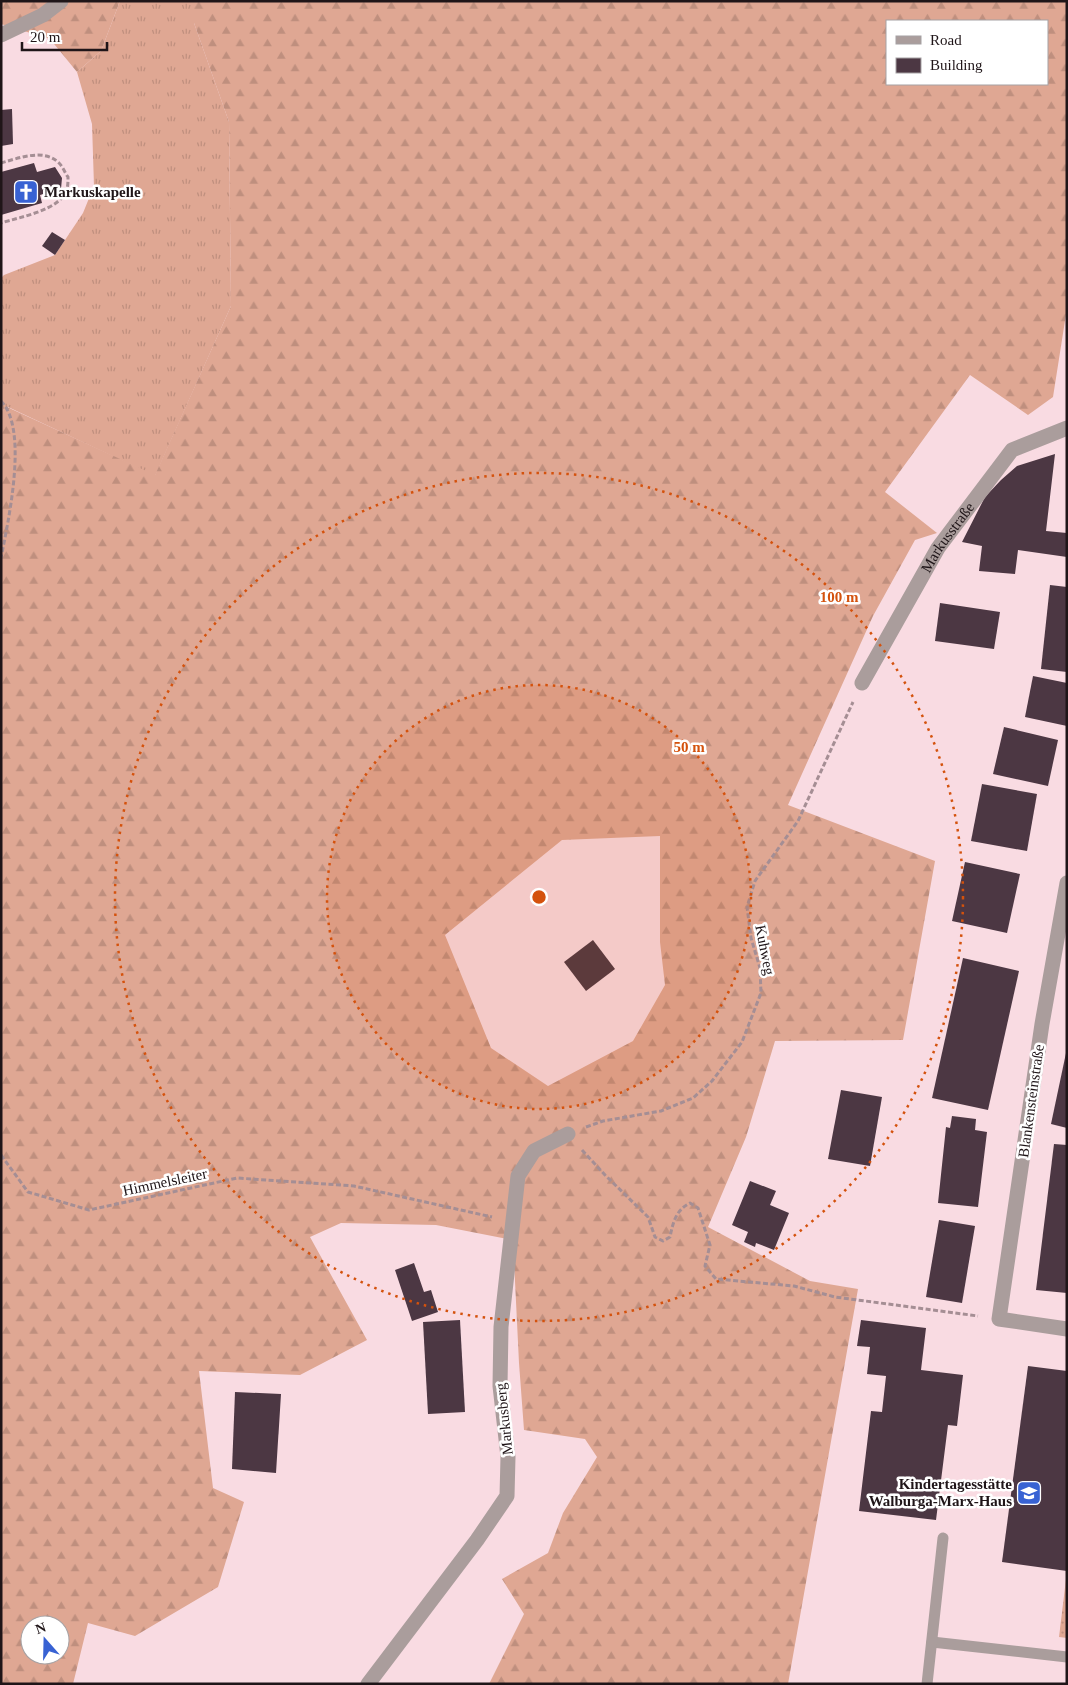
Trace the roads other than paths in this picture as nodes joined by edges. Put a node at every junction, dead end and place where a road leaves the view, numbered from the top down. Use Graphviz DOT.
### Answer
graph roads {
  1 [pos="61,1"];
  2 [pos="1,35"];
  3 [pos="1067,428"];
  4 [pos="862,683"];
  5 [pos="1067,884"];
  6 [pos="568,1134"];
  7 [pos="1067,1329"];
  8 [pos="943,1538"];
  9 [pos="932,1642"];
  10 [pos="1067,1657"];
  11 [pos="368,1684"];
  12 [pos="927,1684"];
  1 -- 2 [label="street"];
  3 -- 4 [label="street, Markusstraße"];
  5 -- 7 [label="street, Blankensteinstraße"];
  6 -- 11 [label="street, Markusberg"];
  8 -- 9 [label="lane"];
  9 -- 10 [label="lane"];
  9 -- 12 [label="lane"];
}
